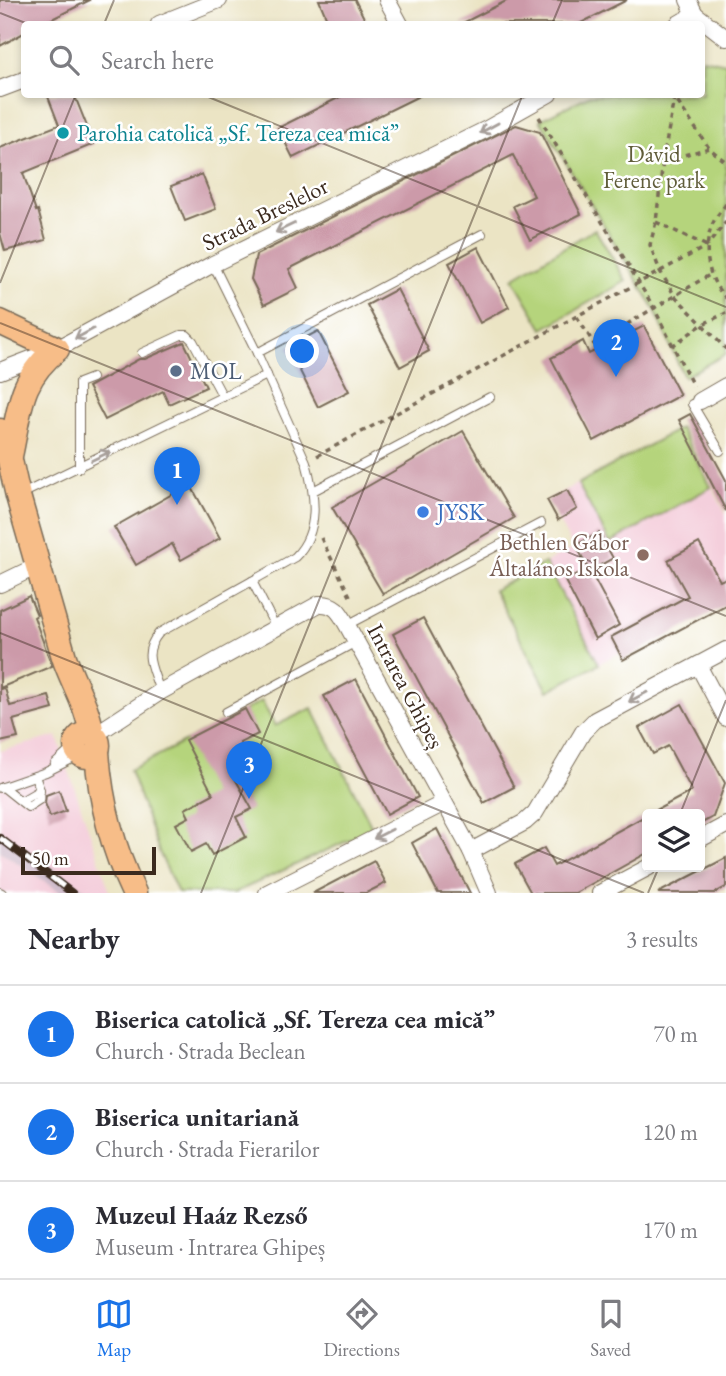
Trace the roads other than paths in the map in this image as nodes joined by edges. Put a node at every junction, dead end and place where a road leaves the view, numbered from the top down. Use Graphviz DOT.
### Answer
graph roads {
  1 [pos="219,0"];
  2 [pos="387,0"];
  3 [pos="691,7"];
  4 [pos="166,21"];
  5 [pos="398,21"];
  6 [pos="680,21"];
  7 [pos="726,38"];
  8 [pos="21,81"];
  9 [pos="0,89"];
  10 [pos="542,98"];
  11 [pos="482,234"];
  12 [pos="213,264"];
  13 [pos="0,322"];
  14 [pos="57,349"];
  15 [pos="142,353"];
  16 [pos="257,354"];
  17 [pos="0,371"];
  18 [pos="267,375"];
  19 [pos="92,378"];
  20 [pos="726,386"];
  21 [pos="223,397"];
  22 [pos="490,397"];
  23 [pos="700,401"];
  24 [pos="0,430"];
  25 [pos="720,450"];
  26 [pos="9,456"];
  27 [pos="79,468"];
  28 [pos="313,491"];
  29 [pos="18,496"];
  30 [pos="541,523"];
  31 [pos="37,566"];
  32 [pos="252,581"];
  33 [pos="0,584"];
  34 [pos="354,621"];
  35 [pos="276,628"];
  36 [pos="356,642"];
  37 [pos="726,650"];
  38 [pos="698,665"];
  39 [pos="160,692"];
  40 [pos="226,712"];
  41 [pos="726,718"];
  42 [pos="87,745"];
  43 [pos="35,776"];
  44 [pos="1,788"];
  45 [pos="443,803"];
  46 [pos="726,825"];
  47 [pos="705,836"];
  48 [pos="471,851"];
  49 [pos="642,871"];
  50 [pos="134,893"];
  51 [pos="267,893"];
  52 [pos="489,893"];
  53 [pos="600,893"];
  1 -- 4 [label="street"];
  2 -- 5 [label="street"];
  3 -- 6 [label="street"];
  3 -- 7 [label="street"];
  8 -- 9 [label="street"];
  10 -- 12 [label="street, Strada Breslelor, one-way"];
  11 -- 16 [label="lane"];
  12 -- 14 [label="street, Strada Breslelor, one-way"];
  12 -- 16 [label="lane"];
  13 -- 14 [label="main road"];
  14 -- 17 [label="street, Strada Breslelor"];
  14 -- 26 [label="main road"];
  15 -- 21 [label="lane"];
  16 -- 18 [label="lane"];
  18 -- 21 [label="lane"];
  18 -- 28 [label="lane"];
  19 -- 27 [label="lane"];
  20 -- 23 [label="street"];
  27 -- 21 [label="lane, one-way"];
  22 -- 28 [label="lane"];
  23 -- 25 [label="lane"];
  24 -- 26 [label="main road"];
  26 -- 29 [label="main road"];
  27 -- 29 [label="lane"];
  28 -- 32 [label="lane"];
  29 -- 31 [label="main road"];
  30 -- 34 [label="lane"];
  31 -- 33 [label="street"];
  31 -- 42 [label="main road"];
  32 -- 35 [label="lane"];
  32 -- 39 [label="lane"];
  34 -- 35 [label="street, Intrarea Ghipeș"];
  34 -- 36 [label="street, Intrarea Ghipeș"];
  35 -- 39 [label="street"];
  36 -- 40 [label="lane"];
  36 -- 45 [label="street, Intrarea Ghipeș"];
  37 -- 38 [label="street"];
  38 -- 41 [label="street"];
  38 -- 48 [label="street, one-way"];
  39 -- 42 [label="street"];
  42 -- 43 [label="lane"];
  42 -- 50 [label="main road"];
  43 -- 44 [label="lane"];
  43 -- 44 [label="lane"];
  45 -- 48 [label="street, Intrarea Ghipeș"];
  45 -- 51 [label="street, one-way"];
  46 -- 47 [label="street"];
  48 -- 52 [label="street, Intrarea Ghipeș"];
  49 -- 53 [label="street"];
}
